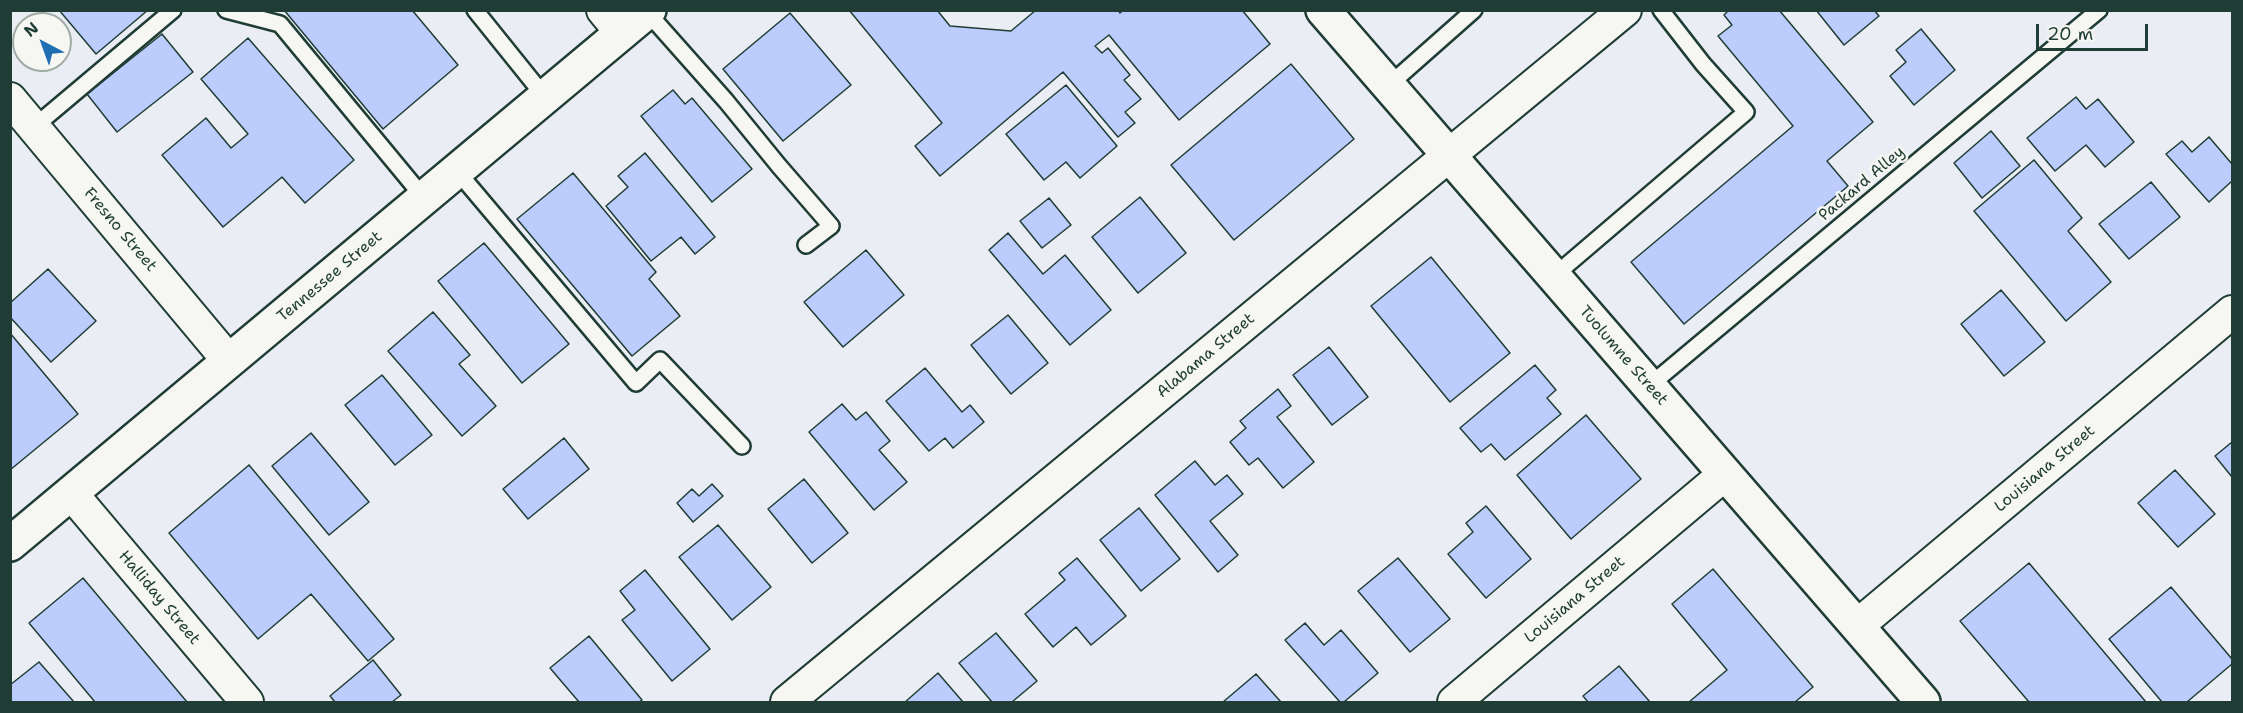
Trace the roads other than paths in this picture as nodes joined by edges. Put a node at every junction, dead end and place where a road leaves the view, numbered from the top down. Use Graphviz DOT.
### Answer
graph roads {
  1 [pos="173,10"];
  2 [pos="226,10"];
  3 [pos="475,10"];
  4 [pos="1323,10"];
  5 [pos="1474,10"];
  6 [pos="1625,10"];
  7 [pos="1661,10"];
  8 [pos="2099,10"];
  9 [pos="648,11"];
  10 [pos="612,22"];
  11 [pos="1388,86"];
  12 [pos="545,97"];
  13 [pos="10,99"];
  14 [pos="34,128"];
  15 [pos="1448,156"];
  16 [pos="457,171"];
  17 [pos="424,198"];
  18 [pos="806,245"];
  19 [pos="1554,276"];
  20 [pos="2232,312"];
  21 [pos="229,361"];
  22 [pos="1649,386"];
  23 [pos="742,446"];
  24 [pos="1725,474"];
  25 [pos="71,493"];
  26 [pos="10,544"];
  27 [pos="1857,626"];
  28 [pos="247,702"];
  29 [pos="787,702"];
  30 [pos="1454,702"];
  31 [pos="1923,702"];
  1 -- 14 [label="lane"];
  2 -- 17 [label="lane"];
  3 -- 12 [label="lane"];
  4 -- 11 [label="main road, Tuolumne Street"];
  5 -- 11 [label="lane"];
  6 -- 15 [label="street, Alabama Street"];
  7 -- 19 [label="lane"];
  8 -- 22 [label="lane, Packard Alley"];
  9 -- 10 [label="main road, Tennessee Street"];
  9 -- 18 [label="lane"];
  10 -- 12 [label="main road, Tennessee Street"];
  11 -- 15 [label="main road, Tuolumne Street"];
  12 -- 16 [label="main road, Tennessee Street"];
  13 -- 14 [label="street, Fresno Street"];
  14 -- 21 [label="street, Fresno Street"];
  15 -- 19 [label="main road, Tuolumne Street"];
  15 -- 29 [label="street, Alabama Street"];
  16 -- 17 [label="main road, Tennessee Street"];
  16 -- 23 [label="lane"];
  17 -- 21 [label="main road, Tennessee Street"];
  19 -- 22 [label="main road, Tuolumne Street"];
  20 -- 27 [label="street, Louisiana Street"];
  21 -- 25 [label="main road, Tennessee Street"];
  22 -- 24 [label="main road, Tuolumne Street"];
  24 -- 27 [label="main road, Tuolumne Street"];
  24 -- 30 [label="street, Louisiana Street"];
  25 -- 26 [label="main road, Tennessee Street"];
  25 -- 28 [label="street, Halliday Street"];
  27 -- 31 [label="main road, Tuolumne Street"];
}
